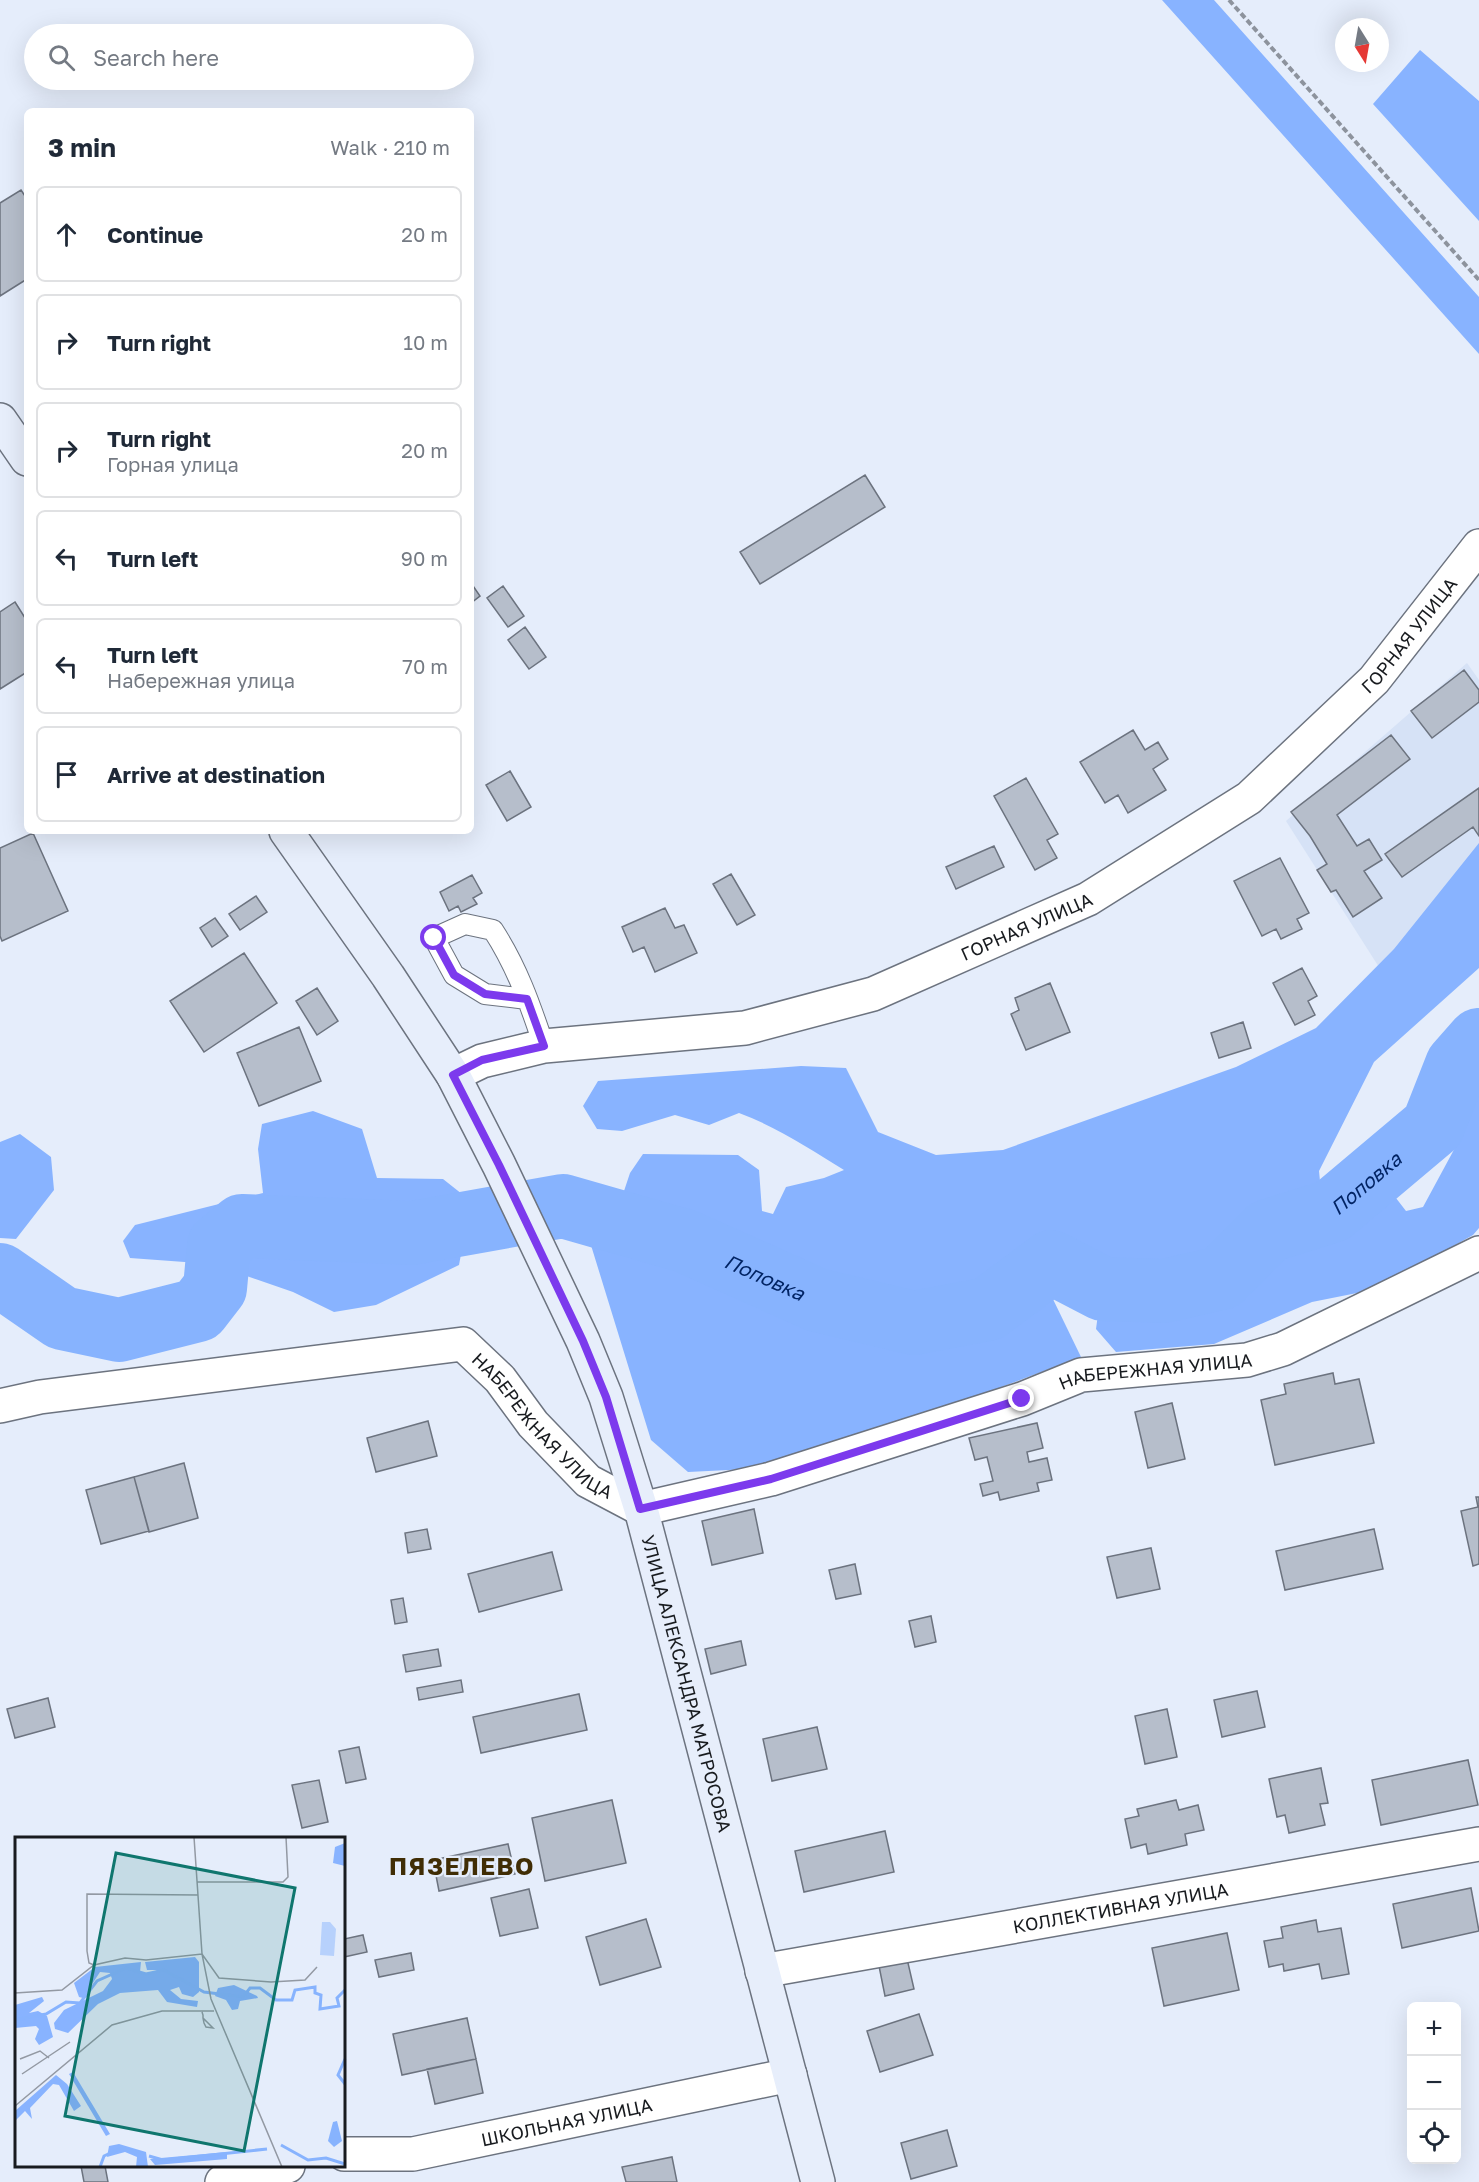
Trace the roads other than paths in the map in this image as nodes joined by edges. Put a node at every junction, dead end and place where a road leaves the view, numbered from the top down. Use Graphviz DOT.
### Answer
graph roads {
  1 [pos="0,420"];
  2 [pos="24,455"];
  3 [pos="1479,546"];
  4 [pos="288,834"];
  5 [pos="527,999"];
  6 [pos="544,1046"];
  7 [pos="453,1075"];
  8 [pos="1479,1253"];
  9 [pos="0,1406"];
  10 [pos="640,1509"];
  11 [pos="1479,1844"];
  12 [pos="762,1971"];
  13 [pos="790,2075"];
  14 [pos="345,2154"];
  15 [pos="284,2167"];
  16 [pos="222,2182"];
  17 [pos="818,2182"];
  1 -- 2 [label="main road"];
  3 -- 6 [label="street, ГОРНАЯ УЛИЦА"];
  4 -- 7 [label="main road, УЛИЦА АЛЕКСАНДРА МАТРОСОВА"];
  5 -- 5 [label="lane"];
  5 -- 6 [label="lane"];
  6 -- 7 [label="street, ГОРНАЯ УЛИЦА"];
  7 -- 10 [label="main road, УЛИЦА АЛЕКСАНДРА МАТРОСОВА"];
  8 -- 10 [label="street, НАБЕРЕЖНАЯ УЛИЦА"];
  9 -- 10 [label="street, НАБЕРЕЖНАЯ УЛИЦА"];
  10 -- 12 [label="main road, УЛИЦА АЛЕКСАНДРА МАТРОСОВА"];
  11 -- 12 [label="street, КОЛЛЕКТИВНАЯ УЛИЦА"];
  12 -- 13 [label="main road, УЛИЦА АЛЕКСАНДРА МАТРОСОВА"];
  13 -- 14 [label="street, ШКОЛЬНАЯ УЛИЦА"];
  13 -- 17 [label="main road, УЛИЦА АЛЕКСАНДРА МАТРОСОВА"];
  15 -- 16 [label="street"];
}
